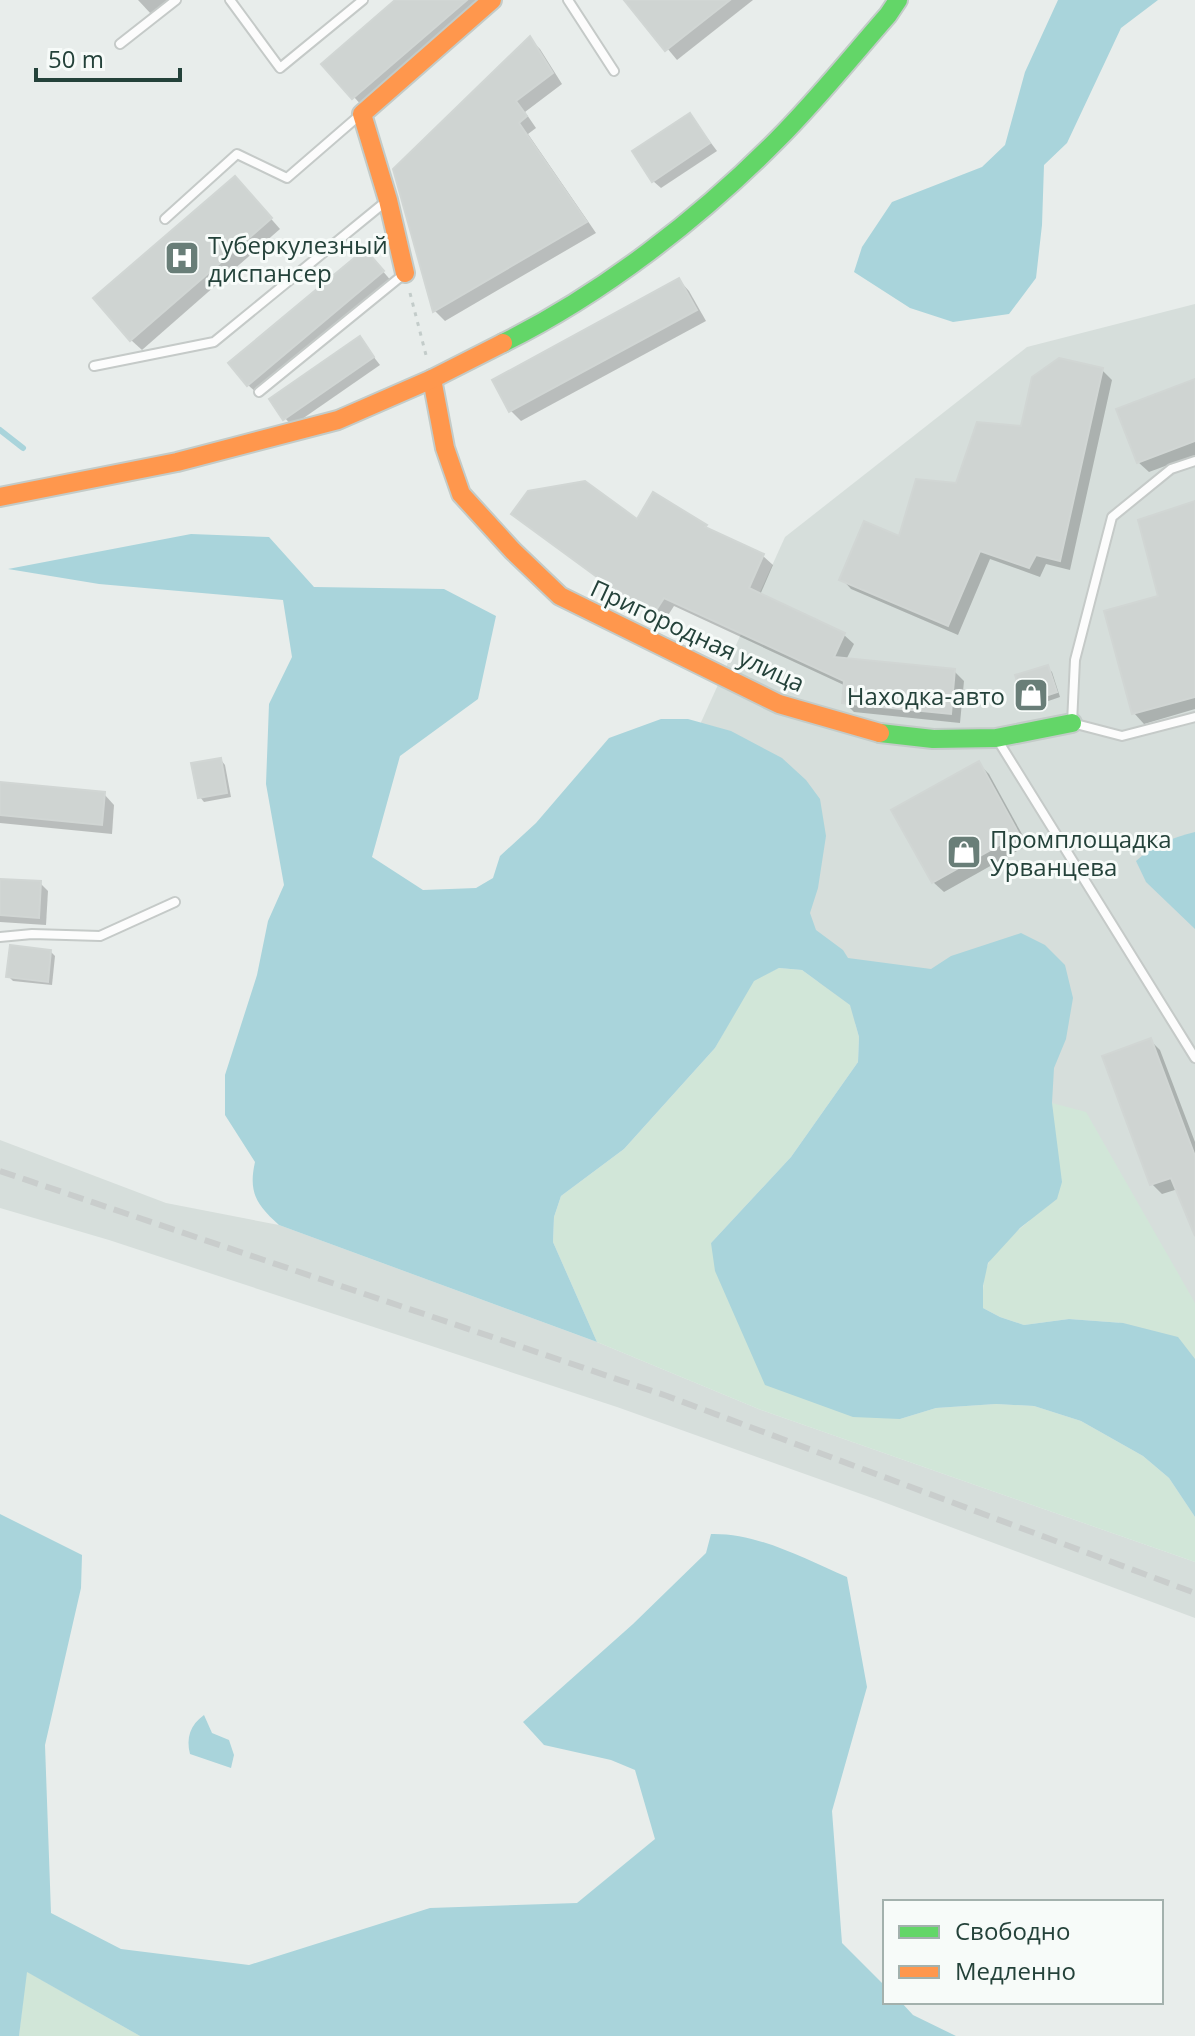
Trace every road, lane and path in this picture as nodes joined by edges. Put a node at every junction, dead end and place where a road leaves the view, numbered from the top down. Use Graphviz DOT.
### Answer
graph roads {
  1 [pos="176,0"];
  2 [pos="230,0"];
  3 [pos="363,0"];
  4 [pos="492,0"];
  5 [pos="568,0"];
  6 [pos="898,0"];
  7 [pos="120,44"];
  8 [pos="614,71"];
  9 [pos="362,114"];
  10 [pos="388,200"];
  11 [pos="165,219"];
  12 [pos="405,273"];
  13 [pos="94,366"];
  14 [pos="432,379"];
  15 [pos="259,392"];
  16 [pos="1195,461"];
  17 [pos="0,497"];
  18 [pos="1195,717"];
  19 [pos="1072,723"];
  20 [pos="996,738"];
  21 [pos="175,902"];
  22 [pos="0,937"];
  23 [pos="1195,1058"];
  1 -- 7 [label="lane"];
  2 -- 3 [label="lane"];
  4 -- 9 [label="street"];
  5 -- 8 [label="lane"];
  6 -- 14 [label="street"];
  9 -- 10 [label="street"];
  9 -- 11 [label="lane"];
  10 -- 12 [label="street"];
  10 -- 13 [label="lane"];
  12 -- 14 [label="path"];
  12 -- 15 [label="lane"];
  14 -- 17 [label="street"];
  14 -- 20 [label="street, Пригородная улица"];
  16 -- 19 [label="lane"];
  18 -- 19 [label="lane"];
  19 -- 20 [label="street, Пригородная улица"];
  20 -- 23 [label="lane"];
  21 -- 22 [label="lane"];
}
